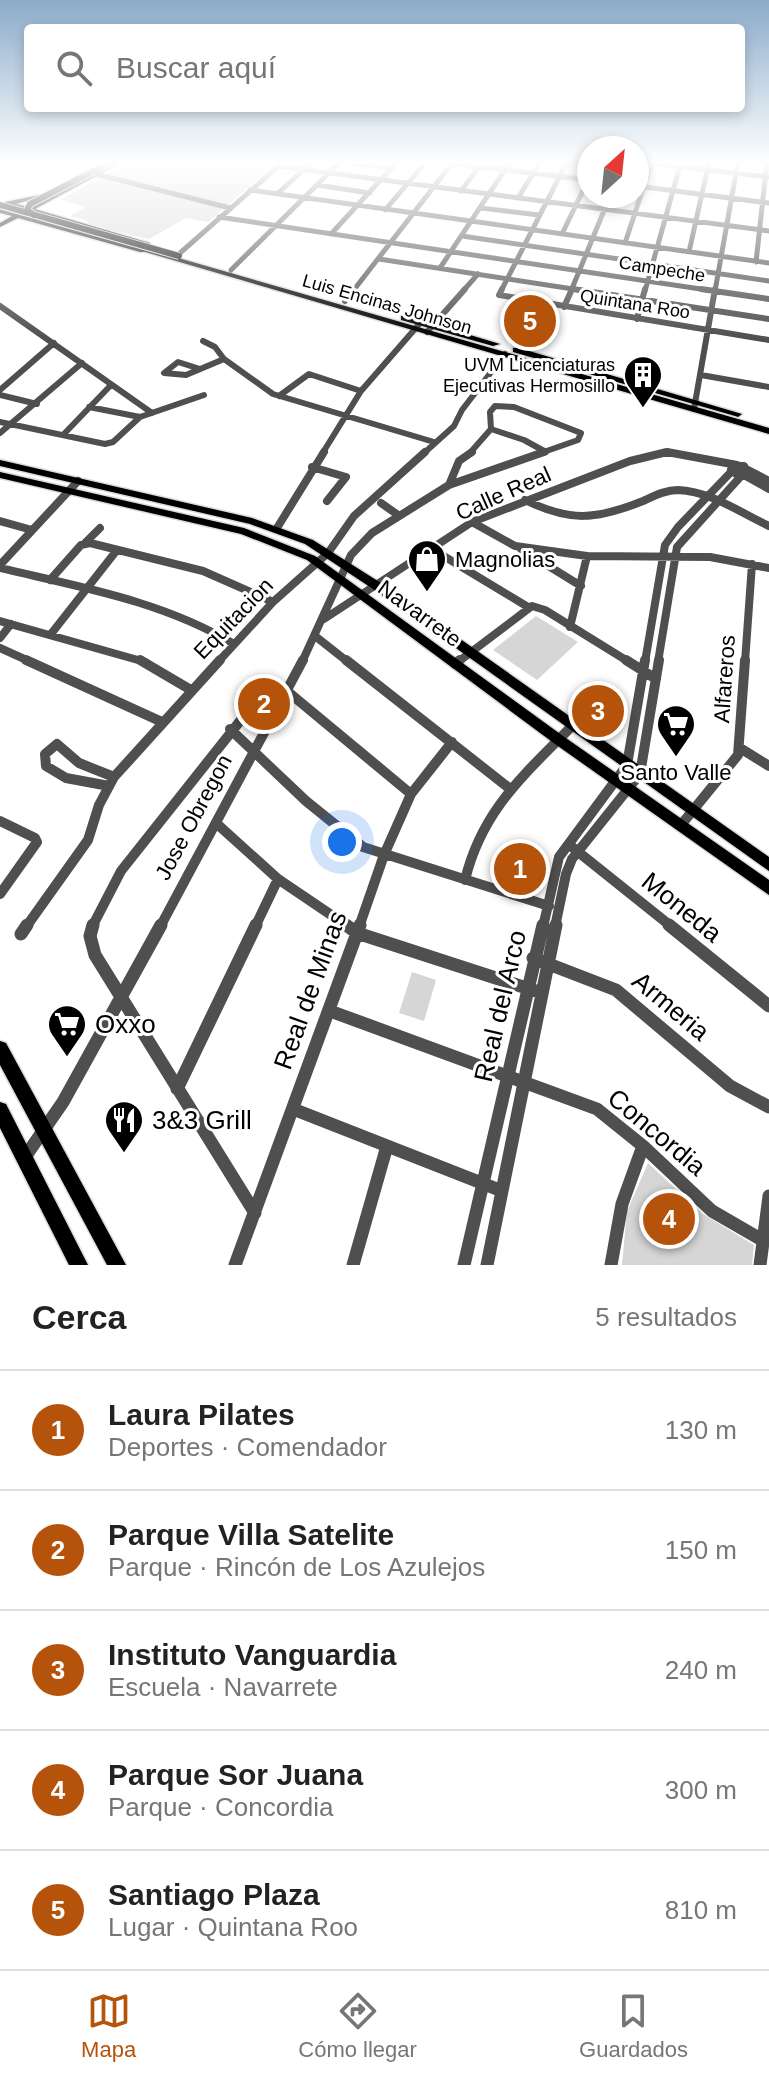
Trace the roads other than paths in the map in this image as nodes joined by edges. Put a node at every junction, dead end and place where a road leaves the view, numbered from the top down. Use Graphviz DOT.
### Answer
graph roads {
  1 [pos="36,221"];
  2 [pos="39,221"];
  3 [pos="42,221"];
  4 [pos="47,221"];
  5 [pos="66,221"];
  6 [pos="214,221"];
  7 [pos="244,221"];
  8 [pos="280,221"];
  9 [pos="343,221"];
  10 [pos="408,221"];
  11 [pos="465,221"];
  12 [pos="536,221"];
  13 [pos="568,221"];
  14 [pos="600,221"];
  15 [pos="633,221"];
  16 [pos="664,221"];
  17 [pos="689,221"];
  18 [pos="728,221"];
  19 [pos="760,221"];
  20 [pos="472,222"];
  21 [pos="695,222"];
  22 [pos="51,223"];
  23 [pos="275,226"];
  24 [pos="727,226"];
  25 [pos="531,230"];
  26 [pos="759,230"];
  27 [pos="769,231"];
  28 [pos="331,234"];
  29 [pos="562,234"];
  30 [pos="462,236"];
  31 [pos="593,239"];
  32 [pos="390,243"];
  33 [pos="625,243"];
  34 [pos="523,245"];
  35 [pos="656,248"];
  36 [pos="689,252"];
  37 [pos="451,253"];
  38 [pos="586,254"];
  39 [pos="176,255"];
  40 [pos="722,257"];
  41 [pos="379,259"];
  42 [pos="515,262"];
  43 [pos="756,262"];
  44 [pos="769,263"];
  45 [pos="652,264"];
  46 [pos="440,268"];
  47 [pos="230,269"];
  48 [pos="580,271"];
  49 [pos="719,273"];
  50 [pos="478,274"];
  51 [pos="506,278"];
  52 [pos="647,281"];
  53 [pos="769,281"];
  54 [pos="572,289"];
  55 [pos="717,292"];
  56 [pos="769,299"];
  57 [pos="642,300"];
  58 [pos="345,301"];
  59 [pos="0,306"];
  60 [pos="564,307"];
  61 [pos="713,311"];
  62 [pos="637,319"];
  63 [pos="769,319"];
  64 [pos="418,326"];
  65 [pos="430,329"];
  66 [pos="709,330"];
  67 [pos="769,340"];
  68 [pos="203,341"];
  69 [pos="54,343"];
  70 [pos="527,353"];
  71 [pos="505,354"];
  72 [pos="224,359"];
  73 [pos="82,363"];
  74 [pos="200,369"];
  75 [pos="701,375"];
  76 [pos="111,385"];
  77 [pos="769,387"];
  78 [pos="361,391"];
  79 [pos="0,392"];
  80 [pos="204,395"];
  81 [pos="279,396"];
  82 [pos="37,404"];
  83 [pos="695,405"];
  84 [pos="89,407"];
  85 [pos="152,413"];
  86 [pos="140,417"];
  87 [pos="346,418"];
  88 [pos="0,422"];
  89 [pos="15,423"];
  90 [pos="769,423"];
  91 [pos="491,429"];
  92 [pos="769,431"];
  93 [pos="0,433"];
  94 [pos="63,435"];
  95 [pos="0,442"];
  96 [pos="434,442"];
  97 [pos="546,452"];
  98 [pos="0,463"];
  99 [pos="312,467"];
  100 [pos="739,471"];
  101 [pos="0,475"];
  102 [pos="78,481"];
  103 [pos="769,481"];
  104 [pos="449,485"];
  105 [pos="769,489"];
  106 [pos="69,491"];
  107 [pos="525,500"];
  108 [pos="711,500"];
  109 [pos="327,501"];
  110 [pos="171,502"];
  111 [pos="381,503"];
  112 [pos="130,504"];
  113 [pos="398,515"];
  114 [pos="0,521"];
  115 [pos="472,522"];
  116 [pos="769,526"];
  117 [pos="100,528"];
  118 [pos="277,528"];
  119 [pos="32,530"];
  120 [pos="83,544"];
  121 [pos="515,546"];
  122 [pos="432,549"];
  123 [pos="117,550"];
  124 [pos="328,553"];
  125 [pos="587,556"];
  126 [pos="669,556"];
  127 [pos="318,562"];
  128 [pos="752,564"];
  129 [pos="346,565"];
  130 [pos="0,566"];
  131 [pos="769,568"];
  132 [pos="50,580"];
  133 [pos="340,580"];
  134 [pos="377,586"];
  135 [pos="581,586"];
  136 [pos="84,590"];
  137 [pos="363,596"];
  138 [pos="273,602"];
  139 [pos="528,607"];
  140 [pos="324,619"];
  141 [pos="0,621"];
  142 [pos="11,624"];
  143 [pos="570,627"];
  144 [pos="51,634"];
  145 [pos="315,636"];
  146 [pos="0,638"];
  147 [pos="234,644"];
  148 [pos="0,648"];
  149 [pos="469,652"];
  150 [pos="455,664"];
  151 [pos="643,672"];
  152 [pos="656,679"];
  153 [pos="191,690"];
  154 [pos="287,691"];
  155 [pos="162,722"];
  156 [pos="572,726"];
  157 [pos="230,729"];
  158 [pos="633,734"];
  159 [pos="647,737"];
  160 [pos="559,740"];
  161 [pos="452,742"];
  162 [pos="740,748"];
  163 [pos="253,751"];
  164 [pos="627,765"];
  165 [pos="769,766"];
  166 [pos="91,768"];
  167 [pos="640,774"];
  168 [pos="83,781"];
  169 [pos="619,781"];
  170 [pos="112,782"];
  171 [pos="509,788"];
  172 [pos="631,790"];
  173 [pos="411,794"];
  174 [pos="693,811"];
  175 [pos="0,821"];
  176 [pos="216,823"];
  177 [pos="681,825"];
  178 [pos="571,846"];
  179 [pos="384,855"];
  180 [pos="769,865"];
  181 [pos="278,879"];
  182 [pos="465,880"];
  183 [pos="769,888"];
  184 [pos="0,894"];
  185 [pos="551,907"];
  186 [pos="357,933"];
  187 [pos="21,934"];
  188 [pos="533,958"];
  189 [pos="548,963"];
  190 [pos="526,988"];
  191 [pos="542,993"];
  192 [pos="122,999"];
  193 [pos="769,1006"];
  194 [pos="330,1011"];
  195 [pos="0,1049"];
  196 [pos="507,1076"];
  197 [pos="525,1082"];
  198 [pos="177,1089"];
  199 [pos="769,1107"];
  200 [pos="293,1109"];
  201 [pos="0,1110"];
  202 [pos="44,1129"];
  203 [pos="387,1146"];
  204 [pos="643,1146"];
  205 [pos="25,1157"];
  206 [pos="483,1183"];
  207 [pos="502,1191"];
  208 [pos="769,1196"];
  209 [pos="255,1213"];
  210 [pos="764,1241"];
  211 [pos="79,1265"];
  212 [pos="117,1265"];
  213 [pos="235,1265"];
  214 [pos="353,1265"];
  215 [pos="464,1265"];
  216 [pos="487,1265"];
  217 [pos="611,1265"];
  218 [pos="760,1265"];
  1 -- 39 [label="main road"];
  2 -- 39 [label="main road, bridge"];
  3 -- 22 [label="main road, Luis Encinas Johnson, bridge"];
  4 -- 22 [label="main road, bridge"];
  5 -- 39 [label="main road"];
  6 -- 39 [label="street"];
  7 -- 23 [label="street, Campeche"];
  8 -- 23 [label="street"];
  9 -- 28 [label="street"];
  10 -- 32 [label="street"];
  11 -- 20 [label="street"];
  12 -- 25 [label="street"];
  13 -- 29 [label="street"];
  14 -- 31 [label="street"];
  15 -- 33 [label="street"];
  16 -- 35 [label="street"];
  17 -- 21 [label="street"];
  18 -- 24 [label="street"];
  19 -- 26 [label="street"];
  20 -- 25 [label="street"];
  20 -- 30 [label="street"];
  21 -- 24 [label="street"];
  21 -- 36 [label="street"];
  22 -- 39 [label="main road, Luis Encinas Johnson, bridge"];
  23 -- 28 [label="street, Campeche"];
  23 -- 47 [label="street"];
  24 -- 26 [label="street"];
  24 -- 40 [label="street"];
  25 -- 29 [label="street"];
  25 -- 34 [label="street"];
  26 -- 27 [label="street"];
  26 -- 43 [label="street"];
  28 -- 32 [label="street, Campeche"];
  29 -- 31 [label="street"];
  30 -- 34 [label="street"];
  30 -- 37 [label="street"];
  31 -- 33 [label="street"];
  31 -- 38 [label="street"];
  32 -- 37 [label="street, Campeche"];
  32 -- 41 [label="street"];
  33 -- 35 [label="street"];
  34 -- 38 [label="street"];
  34 -- 42 [label="street"];
  35 -- 36 [label="street"];
  35 -- 45 [label="street"];
  36 -- 40 [label="street"];
  37 -- 42 [label="street, Campeche"];
  37 -- 46 [label="street"];
  38 -- 45 [label="street"];
  38 -- 48 [label="street"];
  39 -- 47 [label="main road, Luis Encinas Johnson"];
  39 -- 64 [label="main road, Luis Encinas Johnson"];
  40 -- 43 [label="street"];
  40 -- 49 [label="street"];
  41 -- 46 [label="street"];
  41 -- 58 [label="street"];
  42 -- 48 [label="street, Campeche"];
  42 -- 51 [label="street"];
  43 -- 44 [label="street"];
  45 -- 49 [label="street"];
  45 -- 52 [label="street"];
  46 -- 50 [label="street"];
  47 -- 58 [label="main road, Luis Encinas Johnson"];
  48 -- 52 [label="street, Campeche"];
  48 -- 54 [label="street"];
  49 -- 53 [label="street"];
  49 -- 55 [label="street"];
  50 -- 51 [label="street"];
  50 -- 65 [label="street"];
  51 -- 54 [label="street"];
  51 -- 60 [label="street, Quintana Roo"];
  52 -- 55 [label="street, Campeche"];
  52 -- 57 [label="street"];
  54 -- 57 [label="street"];
  54 -- 60 [label="street"];
  55 -- 56 [label="street, Campeche"];
  55 -- 61 [label="street"];
  57 -- 61 [label="street"];
  57 -- 62 [label="street"];
  58 -- 64 [label="main road, Luis Encinas Johnson"];
  59 -- 69 [label="street"];
  60 -- 62 [label="street, Quintana Roo"];
  61 -- 63 [label="street"];
  61 -- 66 [label="street"];
  62 -- 66 [label="street, Quintana Roo"];
  64 -- 65 [label="main road, Luis Encinas Johnson"];
  64 -- 78 [label="street"];
  65 -- 70 [label="main road, Luis Encinas Johnson"];
  65 -- 71 [label="main road, Luis Encinas Johnson"];
  66 -- 67 [label="street, Quintana Roo"];
  66 -- 75 [label="street"];
  68 -- 72 [label="street"];
  69 -- 73 [label="street"];
  69 -- 79 [label="street"];
  70 -- 71 [label="main road"];
  70 -- 83 [label="main road, Luis Encinas Johnson"];
  71 -- 83 [label="main road, Luis Encinas Johnson"];
  71 -- 96 [label="street, Equitacion"];
  72 -- 74 [label="street"];
  72 -- 81 [label="street"];
  73 -- 76 [label="street"];
  73 -- 82 [label="street"];
  75 -- 77 [label="street"];
  75 -- 83 [label="street"];
  76 -- 84 [label="street"];
  76 -- 85 [label="street"];
  78 -- 81 [label="street"];
  78 -- 87 [label="street"];
  79 -- 82 [label="street"];
  80 -- 85 [label="street"];
  81 -- 87 [label="street"];
  82 -- 89 [label="street"];
  83 -- 90 [label="main road, Luis Encinas Johnson"];
  83 -- 92 [label="main road, Luis Encinas Johnson"];
  84 -- 86 [label="street"];
  84 -- 94 [label="street"];
  85 -- 86 [label="street"];
  86 -- 94 [label="street"];
  87 -- 96 [label="street"];
  87 -- 99 [label="street"];
  88 -- 89 [label="street"];
  89 -- 93 [label="street"];
  89 -- 94 [label="street"];
  89 -- 95 [label="street"];
  91 -- 97 [label="street"];
  91 -- 97 [label="street, Jose Obregon"];
  91 -- 104 [label="street, Jose Obregon"];
  96 -- 124 [label="street, Equitacion"];
  97 -- 104 [label="street, Jose Obregon"];
  98 -- 102 [label="main road, Navarrete"];
  99 -- 109 [label="street"];
  99 -- 118 [label="street"];
  100 -- 103 [label="street, Calle Real"];
  100 -- 105 [label="street, Calle Real"];
  100 -- 107 [label="street, Calle Real"];
  100 -- 108 [label="street, Real del Arco"];
  101 -- 106 [label="main road, Navarrete"];
  102 -- 106 [label="street"];
  102 -- 110 [label="main road, Navarrete"];
  104 -- 113 [label="street, Jose Obregon"];
  106 -- 112 [label="main road, Navarrete"];
  106 -- 119 [label="street"];
  107 -- 108 [label="street"];
  107 -- 115 [label="street, Calle Real"];
  108 -- 116 [label="street"];
  108 -- 126 [label="street, Real del Arco"];
  110 -- 112 [label="main road"];
  110 -- 118 [label="main road, Navarrete"];
  111 -- 113 [label="street"];
  112 -- 127 [label="main road, Navarrete"];
  113 -- 129 [label="street, Jose Obregon"];
  114 -- 119 [label="street"];
  115 -- 121 [label="street"];
  115 -- 122 [label="street, Calle Real"];
  117 -- 120 [label="street"];
  118 -- 124 [label="main road, Navarrete"];
  119 -- 130 [label="street"];
  120 -- 123 [label="street"];
  120 -- 132 [label="street"];
  121 -- 125 [label="street"];
  121 -- 135 [label="street"];
  122 -- 134 [label="street, Calle Real"];
  122 -- 139 [label="street"];
  123 -- 136 [label="street"];
  123 -- 138 [label="street"];
  124 -- 127 [label="street, Equitacion"];
  124 -- 129 [label="main road, Navarrete"];
  125 -- 126 [label="street"];
  125 -- 135 [label="street"];
  126 -- 128 [label="street"];
  126 -- 151 [label="street, Real del Arco"];
  126 -- 152 [label="street, Real del Arco"];
  127 -- 133 [label="main road, Navarrete"];
  127 -- 138 [label="street, Equitacion"];
  128 -- 131 [label="street"];
  128 -- 162 [label="street, Alfareros"];
  129 -- 133 [label="street, Jose Obregon"];
  129 -- 134 [label="main road, Navarrete"];
  130 -- 132 [label="street"];
  132 -- 136 [label="street"];
  133 -- 137 [label="main road, Navarrete"];
  133 -- 140 [label="street, Jose Obregon"];
  134 -- 137 [label="street, Calle Real"];
  134 -- 149 [label="main road, Navarrete"];
  135 -- 143 [label="street"];
  136 -- 144 [label="street"];
  136 -- 147 [label="street"];
  137 -- 140 [label="street, Calle Real"];
  137 -- 150 [label="main road, Navarrete"];
  138 -- 147 [label="street, Equitacion"];
  139 -- 143 [label="street"];
  139 -- 149 [label="street"];
  140 -- 145 [label="street, Jose Obregon"];
  141 -- 142 [label="street"];
  142 -- 144 [label="street"];
  142 -- 146 [label="street"];
  143 -- 151 [label="street"];
  144 -- 153 [label="street"];
  145 -- 154 [label="street, Jose Obregon"];
  145 -- 161 [label="street"];
  147 -- 153 [label="street, Equitacion"];
  148 -- 155 [label="street"];
  149 -- 150 [label="street"];
  149 -- 156 [label="main road, Navarrete"];
  150 -- 160 [label="main road, Navarrete"];
  151 -- 152 [label="street"];
  151 -- 158 [label="street, Real del Arco"];
  152 -- 159 [label="street, Real del Arco"];
  153 -- 155 [label="street, Equitacion"];
  154 -- 157 [label="street"];
  154 -- 163 [label="street, Jose Obregon"];
  154 -- 173 [label="street"];
  155 -- 170 [label="street, Equitacion"];
  156 -- 160 [label="street"];
  156 -- 164 [label="main road, Navarrete"];
  157 -- 163 [label="street"];
  157 -- 192 [label="street"];
  158 -- 159 [label="street"];
  158 -- 164 [label="street, Real del Arco"];
  159 -- 167 [label="street, Real del Arco"];
  160 -- 169 [label="main road, Navarrete"];
  160 -- 171 [label="street"];
  161 -- 171 [label="street"];
  161 -- 173 [label="street, Real de Minas"];
  162 -- 165 [label="street"];
  162 -- 174 [label="street, Alfareros"];
  163 -- 176 [label="street, Jose Obregon"];
  163 -- 179 [label="street"];
  164 -- 167 [label="main road, Navarrete"];
  164 -- 169 [label="street, Real del Arco"];
  166 -- 168 [label="street"];
  166 -- 168 [label="street"];
  166 -- 170 [label="street"];
  167 -- 172 [label="street, Real del Arco"];
  167 -- 174 [label="main road, Navarrete"];
  168 -- 170 [label="street"];
  169 -- 172 [label="main road, Navarrete"];
  169 -- 178 [label="street, Real del Arco"];
  170 -- 187 [label="street, Equitacion"];
  171 -- 182 [label="street"];
  172 -- 177 [label="main road, Navarrete"];
  172 -- 178 [label="street, Real del Arco"];
  173 -- 179 [label="street, Real de Minas"];
  174 -- 177 [label="street, Alfareros"];
  174 -- 180 [label="main road, Navarrete"];
  175 -- 184 [label="street"];
  176 -- 181 [label="street"];
  176 -- 192 [label="street, Jose Obregon"];
  177 -- 183 [label="main road, Navarrete"];
  178 -- 185 [label="street, Real del Arco"];
  178 -- 193 [label="street, Moneda"];
  179 -- 182 [label="street"];
  179 -- 186 [label="street, Real de Minas"];
  181 -- 186 [label="street"];
  181 -- 198 [label="street"];
  182 -- 185 [label="street"];
  185 -- 188 [label="street, Real del Arco"];
  185 -- 189 [label="street, Real del Arco"];
  186 -- 190 [label="street"];
  186 -- 194 [label="street, Real de Minas"];
  188 -- 189 [label="street, Armeria"];
  188 -- 190 [label="street, Real del Arco"];
  189 -- 191 [label="street, Real del Arco"];
  189 -- 199 [label="street, Armeria"];
  190 -- 191 [label="street"];
  190 -- 196 [label="street, Real del Arco"];
  191 -- 197 [label="street, Real del Arco"];
  192 -- 198 [label="street"];
  192 -- 202 [label="street, Jose Obregon"];
  194 -- 196 [label="street, Concordia"];
  194 -- 200 [label="street, Real de Minas"];
  195 -- 202 [label="main road"];
  196 -- 197 [label="street, Concordia"];
  196 -- 206 [label="street, Real del Arco"];
  197 -- 204 [label="street, Concordia"];
  197 -- 207 [label="street, Real del Arco"];
  198 -- 209 [label="street"];
  200 -- 203 [label="street"];
  200 -- 209 [label="street, Real de Minas"];
  201 -- 205 [label="main road"];
  202 -- 205 [label="street, Jose Obregon"];
  202 -- 212 [label="main road"];
  203 -- 206 [label="street"];
  203 -- 214 [label="street"];
  204 -- 210 [label="street, Concordia"];
  204 -- 217 [label="street"];
  205 -- 211 [label="main road"];
  206 -- 207 [label="street"];
  206 -- 215 [label="street, Real del Arco"];
  207 -- 216 [label="street, Real del Arco"];
  208 -- 210 [label="street"];
  209 -- 213 [label="street, Real de Minas"];
  210 -- 218 [label="street"];
}
